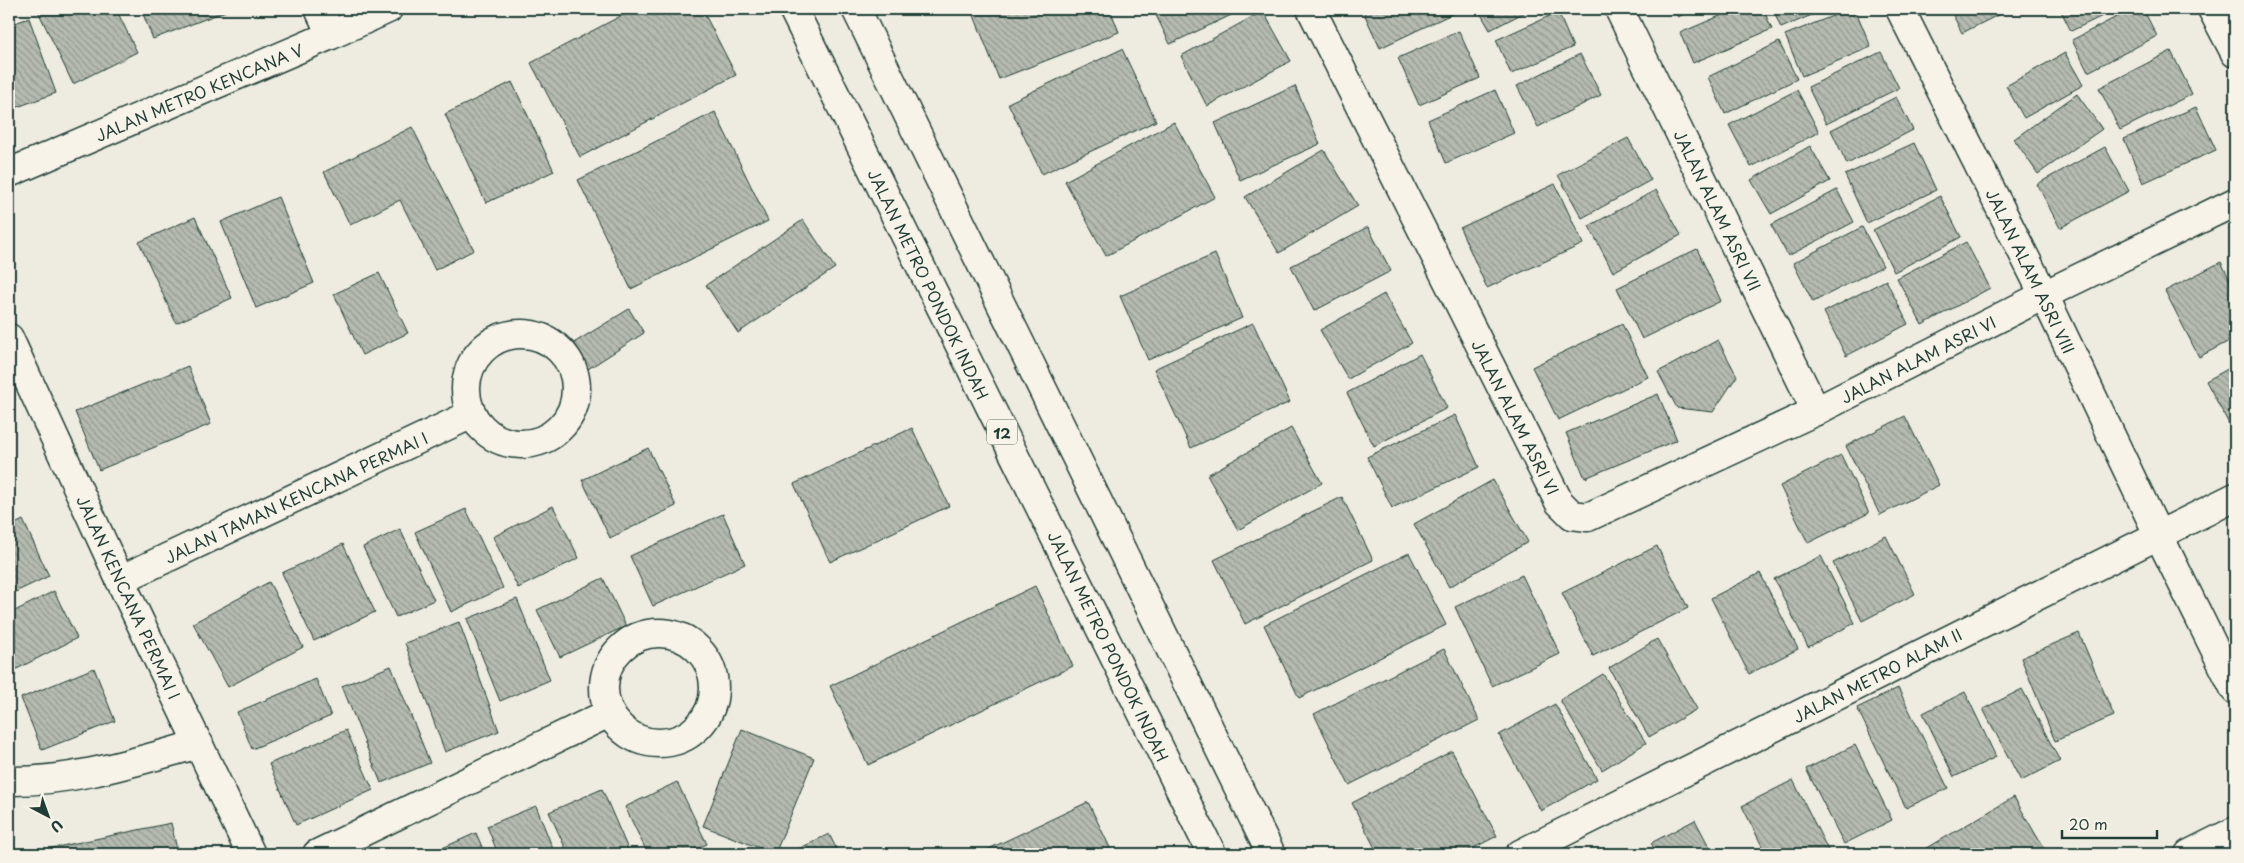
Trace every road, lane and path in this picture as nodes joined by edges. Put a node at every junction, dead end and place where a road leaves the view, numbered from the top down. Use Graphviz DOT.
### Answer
graph roads {
  1 [pos="319,9"];
  2 [pos="388,9"];
  3 [pos="792,9"];
  4 [pos="856,9"];
  5 [pos="1311,9"];
  6 [pos="1620,9"];
  7 [pos="1900,9"];
  8 [pos="2212,9"];
  9 [pos="331,35"];
  10 [pos="2235,53"];
  11 [pos="9,173"];
  12 [pos="2235,202"];
  13 [pos="2044,295"];
  14 [pos="9,338"];
  15 [pos="1816,411"];
  16 [pos="472,414"];
  17 [pos="2235,497"];
  18 [pos="2158,534"];
  19 [pos="120,580"];
  20 [pos="2235,690"];
  21 [pos="610,713"];
  22 [pos="199,744"];
  23 [pos="9,781"];
  24 [pos="2235,831"];
  25 [pos="251,854"];
  26 [pos="317,854"];
  27 [pos="1212,854"];
  28 [pos="1270,854"];
  29 [pos="1520,854"];
  30 [pos="2188,854"];
  1 -- 9 [label="main road"];
  2 -- 9 [label="main road, JALAN METRO KENCANA V"];
  3 -- 27 [label="main road, JALAN METRO PONDOK INDAH / 12"];
  4 -- 28 [label="main road"];
  5 -- 15 [label="main road, JALAN ALAM ASRI VI"];
  6 -- 15 [label="main road, JALAN ALAM ASRI VII"];
  7 -- 13 [label="main road, JALAN ALAM ASRI VIII"];
  8 -- 10 [label="main road"];
  9 -- 11 [label="main road, JALAN METRO KENCANA V"];
  12 -- 13 [label="main road, JALAN ALAM ASRI VI"];
  13 -- 15 [label="main road, JALAN ALAM ASRI VI"];
  13 -- 18 [label="main road, JALAN ALAM ASRI VIII"];
  14 -- 19 [label="main road, JALAN KENCANA PERMAI I"];
  16 -- 16 [label="main road"];
  16 -- 19 [label="main road, JALAN TAMAN KENCANA PERMAI I"];
  17 -- 18 [label="main road, JALAN METRO ALAM II"];
  18 -- 20 [label="main road, JALAN ALAM ASRI VIII"];
  18 -- 29 [label="main road, JALAN METRO ALAM II"];
  19 -- 22 [label="main road, JALAN KENCANA PERMAI I"];
  21 -- 21 [label="main road"];
  21 -- 26 [label="main road"];
  22 -- 23 [label="main road"];
  22 -- 25 [label="main road, JALAN KENCANA PERMAI I"];
  24 -- 30 [label="main road"];
}
